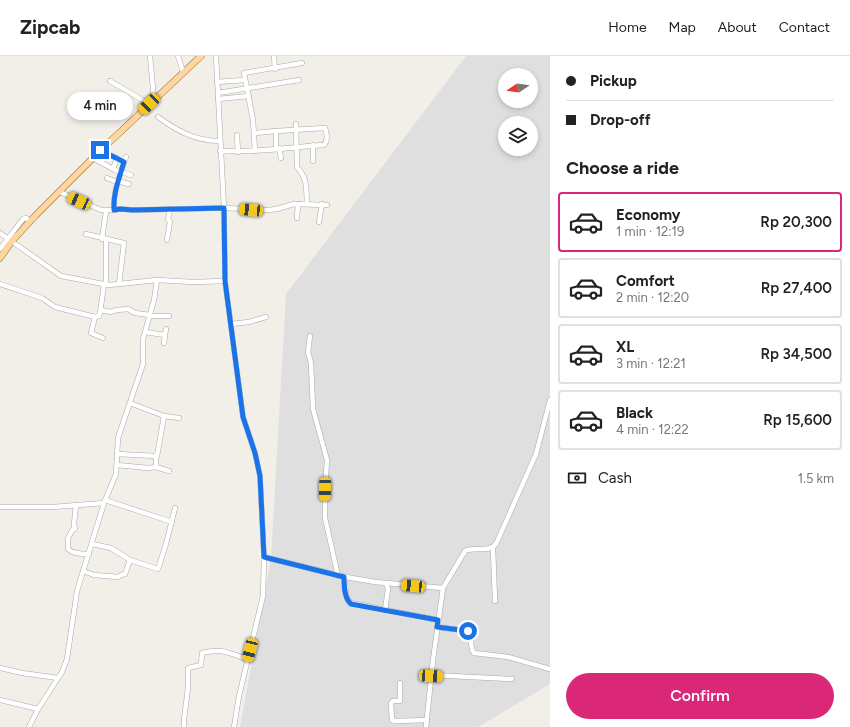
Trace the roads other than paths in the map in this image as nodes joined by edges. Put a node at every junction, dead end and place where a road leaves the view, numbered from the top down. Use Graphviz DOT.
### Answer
graph roads {
  1 [pos="150,56"];
  2 [pos="178,56"];
  3 [pos="201,56"];
  4 [pos="216,56"];
  5 [pos="274,56"];
  6 [pos="302,63"];
  7 [pos="275,69"];
  8 [pos="183,72"];
  9 [pos="245,80"];
  10 [pos="299,80"];
  11 [pos="110,81"];
  12 [pos="217,82"];
  13 [pos="247,87"];
  14 [pos="218,93"];
  15 [pos="249,96"];
  16 [pos="154,98"];
  17 [pos="218,98"];
  18 [pos="149,104"];
  19 [pos="158,118"];
  20 [pos="296,124"];
  21 [pos="297,130"];
  22 [pos="276,131"];
  23 [pos="237,134"];
  24 [pos="255,134"];
  25 [pos="220,141"];
  26 [pos="313,145"];
  27 [pos="297,146"];
  28 [pos="278,149"];
  29 [pos="100,150"];
  30 [pos="220,151"];
  31 [pos="255,151"];
  32 [pos="238,152"];
  33 [pos="126,157"];
  34 [pos="93,158"];
  35 [pos="117,158"];
  36 [pos="281,158"];
  37 [pos="313,161"];
  38 [pos="124,162"];
  39 [pos="113,169"];
  40 [pos="121,172"];
  41 [pos="131,175"];
  42 [pos="107,178"];
  43 [pos="118,182"];
  44 [pos="129,184"];
  45 [pos="60,192"];
  46 [pos="298,204"];
  47 [pos="306,204"];
  48 [pos="224,208"];
  49 [pos="170,209"];
  50 [pos="114,210"];
  51 [pos="106,211"];
  52 [pos="297,218"];
  53 [pos="319,222"];
  54 [pos="0,233"];
  55 [pos="86,234"];
  56 [pos="10,239"];
  57 [pos="104,239"];
  58 [pos="167,240"];
  59 [pos="0,249"];
  60 [pos="0,258"];
  61 [pos="157,280"];
  62 [pos="225,281"];
  63 [pos="0,284"];
  64 [pos="105,284"];
  65 [pos="119,284"];
  66 [pos="101,310"];
  67 [pos="150,315"];
  68 [pos="169,316"];
  69 [pos="95,317"];
  70 [pos="266,317"];
  71 [pos="231,324"];
  72 [pos="166,329"];
  73 [pos="145,332"];
  74 [pos="165,335"];
  75 [pos="310,336"];
  76 [pos="103,338"];
  77 [pos="164,343"];
  78 [pos="550,400"];
  79 [pos="130,403"];
  80 [pos="164,416"];
  81 [pos="179,418"];
  82 [pos="117,454"];
  83 [pos="156,457"];
  84 [pos="117,465"];
  85 [pos="156,467"];
  86 [pos="166,472"];
  87 [pos="104,502"];
  88 [pos="76,505"];
  89 [pos="0,507"];
  90 [pos="175,508"];
  91 [pos="172,522"];
  92 [pos="92,544"];
  93 [pos="492,548"];
  94 [pos="89,554"];
  95 [pos="264,557"];
  96 [pos="130,560"];
  97 [pos="83,571"];
  98 [pos="338,576"];
  99 [pos="344,577"];
  100 [pos="386,583"];
  101 [pos="443,588"];
  102 [pos="495,601"];
  103 [pos="385,610"];
  104 [pos="438,620"];
  105 [pos="437,627"];
  106 [pos="247,659"];
  107 [pos="0,668"];
  108 [pos="550,669"];
  109 [pos="431,676"];
  110 [pos="58,678"];
  111 [pos="512,680"];
  112 [pos="400,683"];
  113 [pos="0,700"];
  114 [pos="38,709"];
  115 [pos="426,720"];
  116 [pos="29,727"];
  117 [pos="184,727"];
  118 [pos="234,727"];
  119 [pos="426,727"];
  1 -- 16 [label="street"];
  2 -- 8 [label="street"];
  3 -- 8 [label="main road"];
  4 -- 12 [label="street"];
  5 -- 7 [label="street"];
  6 -- 7 [label="street"];
  7 -- 9 [label="street"];
  8 -- 16 [label="main road"];
  9 -- 12 [label="street"];
  9 -- 13 [label="street"];
  10 -- 13 [label="street"];
  11 -- 18 [label="street"];
  12 -- 14 [label="street"];
  13 -- 14 [label="street"];
  13 -- 15 [label="street"];
  14 -- 17 [label="street"];
  15 -- 17 [label="street"];
  15 -- 24 [label="street"];
  16 -- 18 [label="main road"];
  17 -- 25 [label="street"];
  18 -- 29 [label="main road"];
  19 -- 25 [label="street"];
  20 -- 21 [label="street"];
  21 -- 22 [label="street"];
  21 -- 26 [label="street"];
  21 -- 27 [label="street"];
  22 -- 24 [label="street"];
  22 -- 28 [label="street"];
  23 -- 32 [label="street"];
  24 -- 31 [label="street"];
  25 -- 30 [label="street"];
  26 -- 27 [label="street"];
  26 -- 37 [label="street"];
  27 -- 28 [label="street"];
  27 -- 47 [label="street"];
  28 -- 31 [label="street"];
  28 -- 36 [label="street"];
  29 -- 34 [label="main road"];
  29 -- 35 [label="street"];
  30 -- 32 [label="street"];
  30 -- 48 [label="street"];
  31 -- 32 [label="street"];
  33 -- 38 [label="street"];
  34 -- 39 [label="street"];
  34 -- 45 [label="main road"];
  35 -- 38 [label="street"];
  35 -- 39 [label="street"];
  38 -- 40 [label="street"];
  39 -- 40 [label="street"];
  40 -- 41 [label="street"];
  40 -- 43 [label="street"];
  42 -- 43 [label="street"];
  43 -- 44 [label="street"];
  43 -- 50 [label="street"];
  45 -- 51 [label="street"];
  45 -- 56 [label="main road"];
  46 -- 47 [label="street"];
  46 -- 48 [label="street"];
  46 -- 52 [label="street"];
  47 -- 53 [label="street"];
  48 -- 49 [label="street"];
  48 -- 62 [label="street"];
  49 -- 50 [label="street"];
  49 -- 58 [label="street"];
  50 -- 51 [label="street"];
  51 -- 57 [label="street"];
  54 -- 56 [label="street"];
  55 -- 57 [label="street"];
  56 -- 59 [label="street"];
  56 -- 60 [label="main road"];
  56 -- 64 [label="street"];
  57 -- 64 [label="street"];
  57 -- 65 [label="street"];
  61 -- 62 [label="street"];
  61 -- 65 [label="street"];
  61 -- 67 [label="street"];
  62 -- 71 [label="street"];
  63 -- 69 [label="street"];
  64 -- 65 [label="street"];
  64 -- 66 [label="street"];
  66 -- 67 [label="street"];
  66 -- 69 [label="street"];
  67 -- 68 [label="street"];
  67 -- 73 [label="street"];
  69 -- 76 [label="street"];
  70 -- 71 [label="street"];
  71 -- 95 [label="street"];
  72 -- 74 [label="street"];
  73 -- 74 [label="street"];
  73 -- 79 [label="street"];
  74 -- 77 [label="street"];
  75 -- 98 [label="street"];
  78 -- 93 [label="street"];
  79 -- 80 [label="street"];
  79 -- 82 [label="street"];
  80 -- 81 [label="street"];
  80 -- 83 [label="street"];
  82 -- 83 [label="street"];
  82 -- 84 [label="street"];
  83 -- 85 [label="street"];
  84 -- 85 [label="street"];
  84 -- 87 [label="street"];
  85 -- 86 [label="street"];
  87 -- 88 [label="street"];
  87 -- 91 [label="street"];
  87 -- 92 [label="street"];
  88 -- 89 [label="street"];
  88 -- 94 [label="street"];
  90 -- 91 [label="street"];
  91 -- 96 [label="street"];
  92 -- 94 [label="street"];
  92 -- 96 [label="street"];
  93 -- 101 [label="street"];
  93 -- 102 [label="street"];
  94 -- 97 [label="street"];
  95 -- 98 [label="street"];
  95 -- 106 [label="street"];
  96 -- 97 [label="street"];
  97 -- 110 [label="street"];
  98 -- 99 [label="street"];
  99 -- 100 [label="street"];
  99 -- 103 [label="street"];
  100 -- 101 [label="street"];
  100 -- 103 [label="street"];
  101 -- 104 [label="street"];
  103 -- 104 [label="street"];
  104 -- 105 [label="street"];
  105 -- 108 [label="street"];
  105 -- 109 [label="street"];
  106 -- 117 [label="street"];
  106 -- 118 [label="street"];
  107 -- 110 [label="street"];
  109 -- 111 [label="street"];
  109 -- 115 [label="street"];
  110 -- 114 [label="street"];
  112 -- 115 [label="street"];
  113 -- 114 [label="street"];
  114 -- 116 [label="street"];
  115 -- 119 [label="street"];
}
